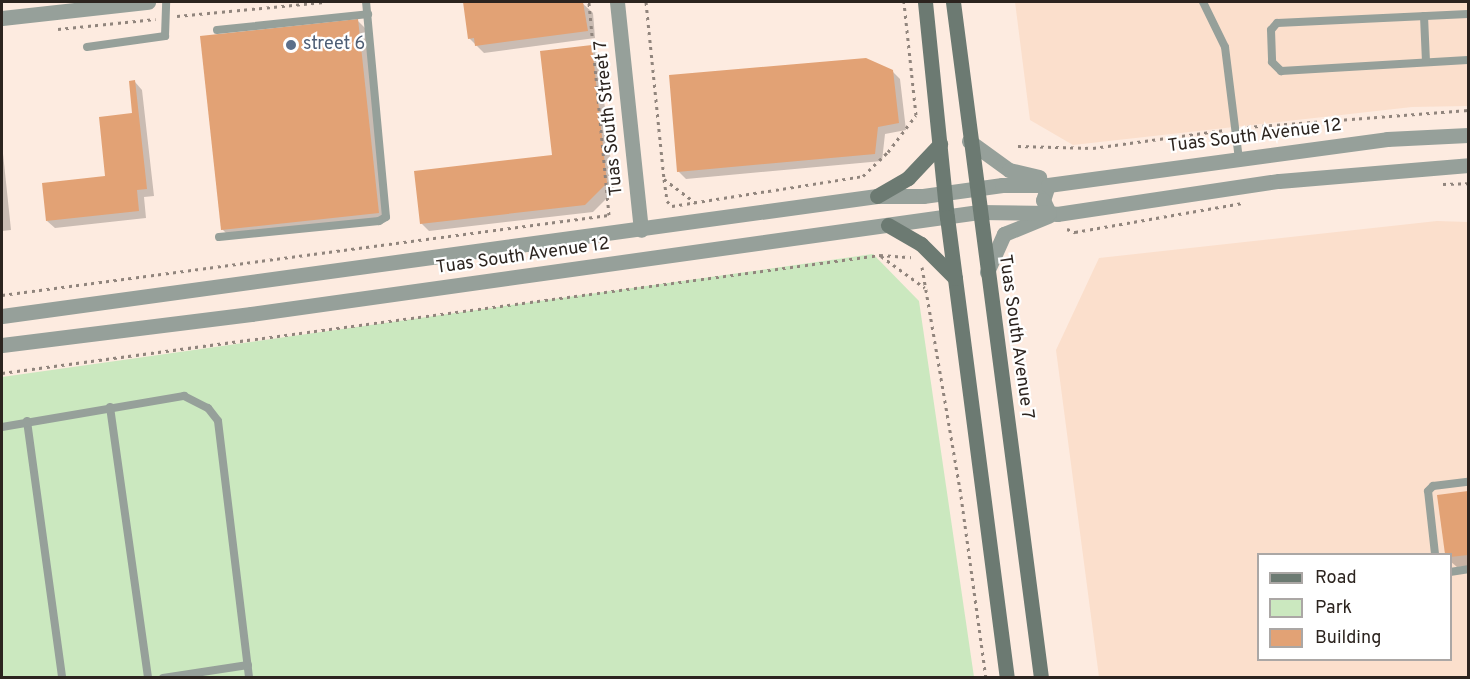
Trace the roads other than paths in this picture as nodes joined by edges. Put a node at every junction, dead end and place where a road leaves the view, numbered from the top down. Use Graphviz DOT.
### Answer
graph roads {
  1 [pos="148,2"];
  2 [pos="166,2"];
  3 [pos="366,2"];
  4 [pos="617,2"];
  5 [pos="925,2"];
  6 [pos="953,2"];
  7 [pos="1203,2"];
  8 [pos="368,14"];
  9 [pos="1468,14"];
  10 [pos="1424,16"];
  11 [pos="2,18"];
  12 [pos="217,30"];
  13 [pos="87,48"];
  14 [pos="1468,60"];
  15 [pos="1426,62"];
  16 [pos="1468,135"];
  17 [pos="969,141"];
  18 [pos="940,144"];
  19 [pos="1239,159"];
  20 [pos="1468,165"];
  21 [pos="1072,179"];
  22 [pos="1048,185"];
  23 [pos="975,189"];
  24 [pos="945,194"];
  25 [pos="877,196"];
  26 [pos="979,212"];
  27 [pos="947,217"];
  28 [pos="1056,217"];
  29 [pos="888,225"];
  30 [pos="641,230"];
  31 [pos="219,237"];
  32 [pos="987,272"];
  33 [pos="955,278"];
  34 [pos="2,316"];
  35 [pos="2,345"];
  36 [pos="110,407"];
  37 [pos="27,421"];
  38 [pos="2,427"];
  39 [pos="1468,482"];
  40 [pos="1435,553"];
  41 [pos="1468,569"];
  42 [pos="1452,572"];
  43 [pos="248,664"];
  44 [pos="62,678"];
  45 [pos="148,678"];
  46 [pos="163,678"];
  47 [pos="249,678"];
  48 [pos="1007,678"];
  49 [pos="1041,678"];
  1 -- 11 [label="street"];
  2 -- 13 [label="lane"];
  3 -- 8 [label="lane"];
  4 -- 30 [label="street, Tuas South Street 7"];
  5 -- 18 [label="street"];
  6 -- 17 [label="street, Tuas South Avenue 7"];
  7 -- 19 [label="lane"];
  8 -- 12 [label="lane"];
  8 -- 31 [label="lane"];
  9 -- 10 [label="lane"];
  10 -- 15 [label="lane"];
  10 -- 15 [label="lane"];
  14 -- 15 [label="lane"];
  16 -- 19 [label="street, Tuas South Avenue 12"];
  17 -- 21 [label="street"];
  17 -- 23 [label="street, Tuas South Avenue 7"];
  18 -- 24 [label="street"];
  18 -- 25 [label="street"];
  19 -- 21 [label="street, Tuas South Avenue 12"];
  20 -- 28 [label="street, Tuas South Avenue 12"];
  21 -- 22 [label="street, Tuas South Avenue 12"];
  22 -- 23 [label="street, Tuas South Avenue 12"];
  22 -- 28 [label="street"];
  23 -- 24 [label="street, Tuas South Avenue 12"];
  23 -- 26 [label="street, Tuas South Avenue 7"];
  24 -- 25 [label="street, Tuas South Avenue 12"];
  24 -- 27 [label="street"];
  25 -- 30 [label="street, Tuas South Avenue 12"];
  26 -- 27 [label="street, Tuas South Avenue 12"];
  26 -- 28 [label="street, Tuas South Avenue 12"];
  26 -- 32 [label="street, Tuas South Avenue 7"];
  27 -- 29 [label="street, Tuas South Avenue 12"];
  27 -- 33 [label="street"];
  28 -- 32 [label="street"];
  29 -- 33 [label="street"];
  29 -- 35 [label="street, Tuas South Avenue 12"];
  30 -- 34 [label="street, Tuas South Avenue 12"];
  32 -- 49 [label="street, Tuas South Avenue 7"];
  33 -- 48 [label="street"];
  36 -- 37 [label="lane"];
  36 -- 43 [label="lane"];
  36 -- 45 [label="lane"];
  37 -- 38 [label="lane"];
  37 -- 44 [label="lane"];
  39 -- 40 [label="lane"];
  41 -- 42 [label="lane"];
  43 -- 46 [label="lane"];
  43 -- 47 [label="lane"];
}
